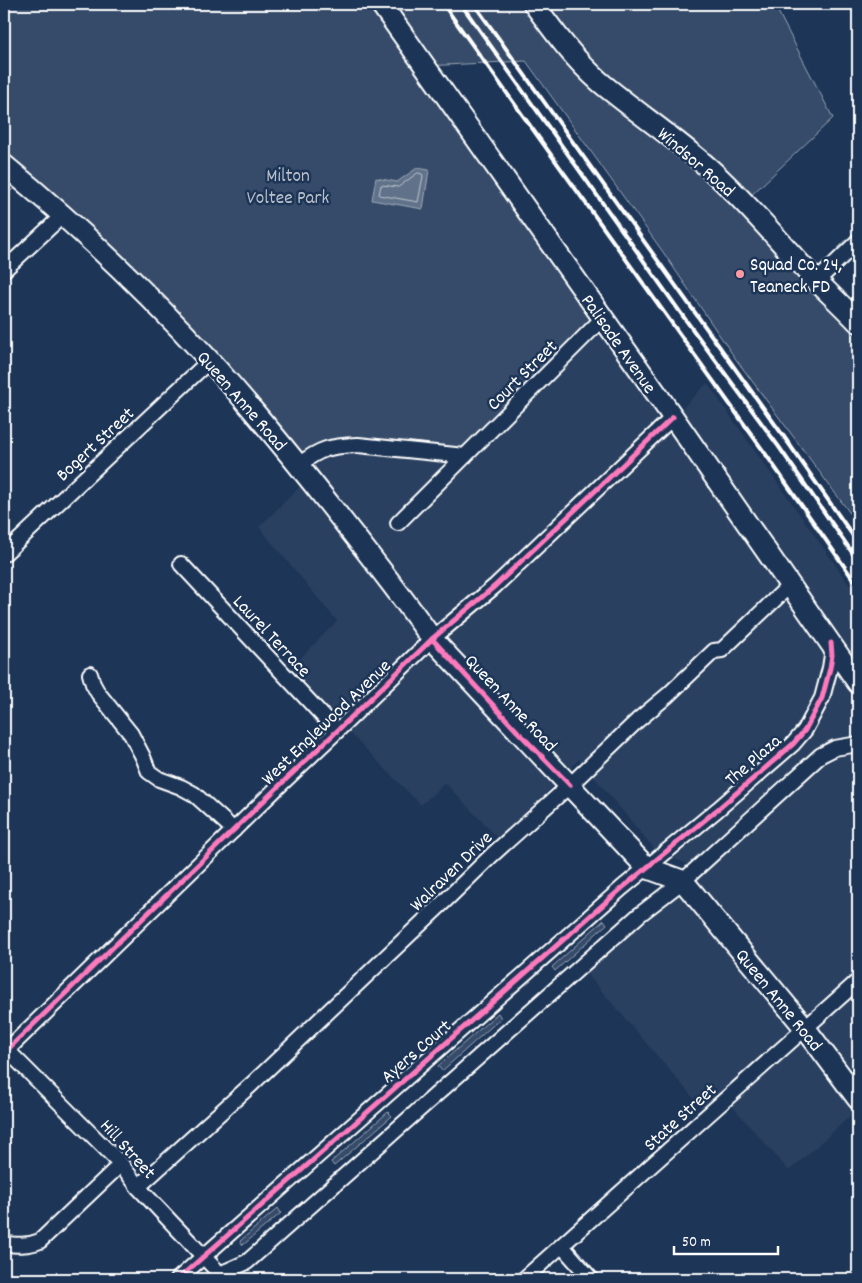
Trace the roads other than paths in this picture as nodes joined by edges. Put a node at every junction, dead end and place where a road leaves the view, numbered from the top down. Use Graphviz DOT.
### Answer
graph roads {
  1 [pos="381,4"];
  2 [pos="534,4"];
  3 [pos="4,165"];
  4 [pos="63,216"];
  5 [pos="858,241"];
  6 [pos="4,270"];
  7 [pos="817,281"];
  8 [pos="603,318"];
  9 [pos="858,322"];
  10 [pos="209,361"];
  11 [pos="673,417"];
  12 [pos="465,456"];
  13 [pos="299,465"];
  14 [pos="398,522"];
  15 [pos="4,554"];
  16 [pos="181,564"];
  17 [pos="790,585"];
  18 [pos="432,640"];
  19 [pos="831,643"];
  20 [pos="90,674"];
  21 [pos="858,683"];
  22 [pos="337,731"];
  23 [pos="858,744"];
  24 [pos="570,785"];
  25 [pos="234,830"];
  26 [pos="647,868"];
  27 [pos="682,881"];
  28 [pos="858,981"];
  29 [pos="805,1028"];
  30 [pos="6,1051"];
  31 [pos="858,1098"];
  32 [pos="121,1164"];
  33 [pos="138,1187"];
  34 [pos="4,1244"];
  35 [pos="562,1246"];
  36 [pos="203,1256"];
  37 [pos="218,1277"];
  38 [pos="178,1279"];
  39 [pos="524,1279"];
  40 [pos="591,1279"];
  1 -- 8 [label="street, Palisade Avenue"];
  2 -- 7 [label="street, Windsor Road"];
  3 -- 4 [label="street, Queen Anne Road"];
  4 -- 6 [label="street"];
  4 -- 10 [label="street, Queen Anne Road"];
  5 -- 7 [label="street"];
  7 -- 9 [label="street, Windsor Road"];
  8 -- 11 [label="street, Palisade Avenue"];
  8 -- 12 [label="street, Court Street"];
  10 -- 13 [label="street, Queen Anne Road"];
  10 -- 15 [label="street, Bogert Street"];
  11 -- 17 [label="street, Palisade Avenue"];
  11 -- 18 [label="street, West Englewood Avenue"];
  12 -- 13 [label="street"];
  12 -- 14 [label="street, Court Street"];
  13 -- 18 [label="street, Queen Anne Road"];
  16 -- 22 [label="street, Laurel Terrace"];
  17 -- 19 [label="street, Palisade Avenue"];
  17 -- 24 [label="street, Walraven Drive"];
  18 -- 22 [label="street, West Englewood Avenue"];
  18 -- 24 [label="street, Queen Anne Road"];
  19 -- 21 [label="street, Palisade Avenue"];
  19 -- 26 [label="street, The Plaza"];
  20 -- 25 [label="street"];
  22 -- 25 [label="street, West Englewood Avenue"];
  23 -- 27 [label="street"];
  24 -- 26 [label="street, Queen Anne Road"];
  24 -- 33 [label="street, Walraven Drive"];
  25 -- 30 [label="street, West Englewood Avenue"];
  26 -- 27 [label="street, Queen Anne Road"];
  26 -- 36 [label="street, Ayers Court"];
  27 -- 29 [label="street, Queen Anne Road"];
  27 -- 37 [label="street"];
  28 -- 29 [label="street, State Street"];
  29 -- 31 [label="street, Queen Anne Road"];
  29 -- 35 [label="street, State Street"];
  30 -- 32 [label="street, Hill Street"];
  32 -- 33 [label="street, Hill Street"];
  32 -- 34 [label="street"];
  33 -- 36 [label="street, Hill Street"];
  35 -- 39 [label="street, State Street"];
  35 -- 40 [label="street"];
  36 -- 37 [label="street, Hill Street"];
  36 -- 38 [label="street, Ayers Court"];
}
